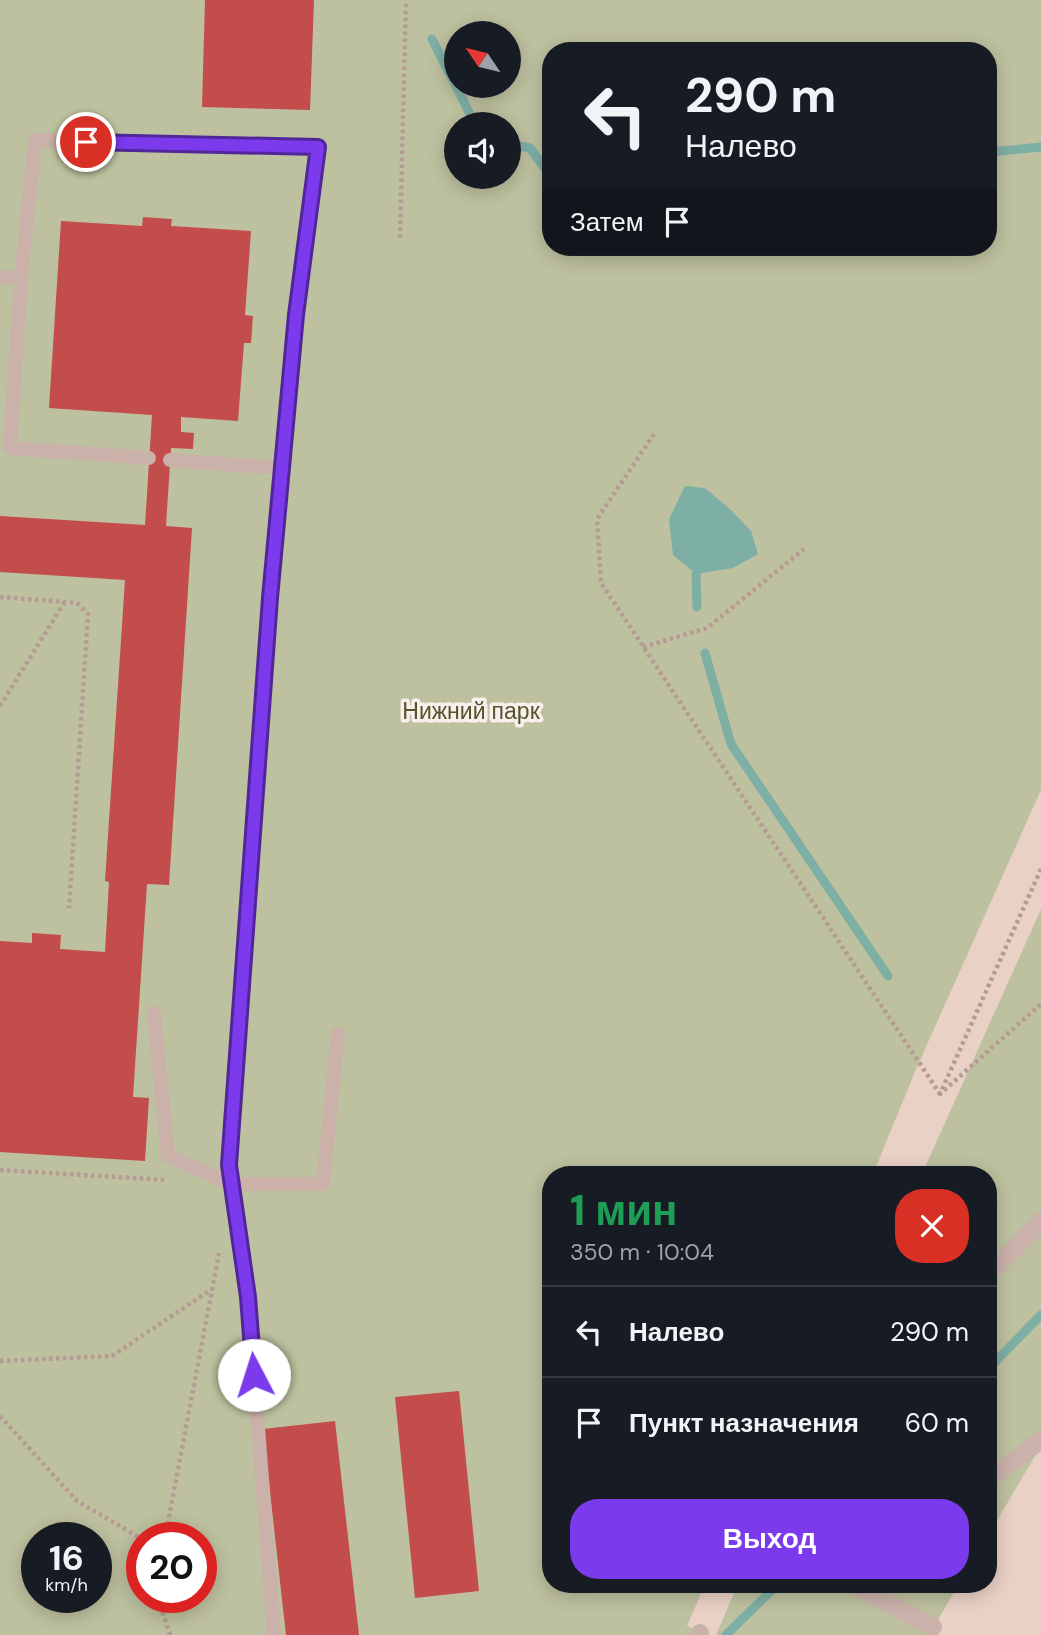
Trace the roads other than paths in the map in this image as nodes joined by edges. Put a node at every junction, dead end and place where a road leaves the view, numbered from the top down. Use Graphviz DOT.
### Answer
graph roads {
  1 [pos="0,277"];
  2 [pos="21,278"];
  3 [pos="149,458"];
  4 [pos="170,460"];
  5 [pos="282,468"];
  6 [pos="154,1013"];
  7 [pos="338,1034"];
  8 [pos="232,1184"];
  9 [pos="1038,1230"];
  10 [pos="997,1266"];
  11 [pos="1041,1440"];
  12 [pos="997,1473"];
  13 [pos="869,1593"];
  14 [pos="933,1628"];
  15 [pos="274,1635"];
  1 -- 2 [label="lane"];
  2 -- 3 [label="lane"];
  2 -- 5 [label="lane"];
  4 -- 5 [label="lane"];
  5 -- 8 [label="lane"];
  6 -- 8 [label="lane"];
  7 -- 8 [label="lane"];
  8 -- 15 [label="lane"];
  9 -- 10 [label="street"];
  11 -- 12 [label="street"];
  13 -- 14 [label="street"];
}
